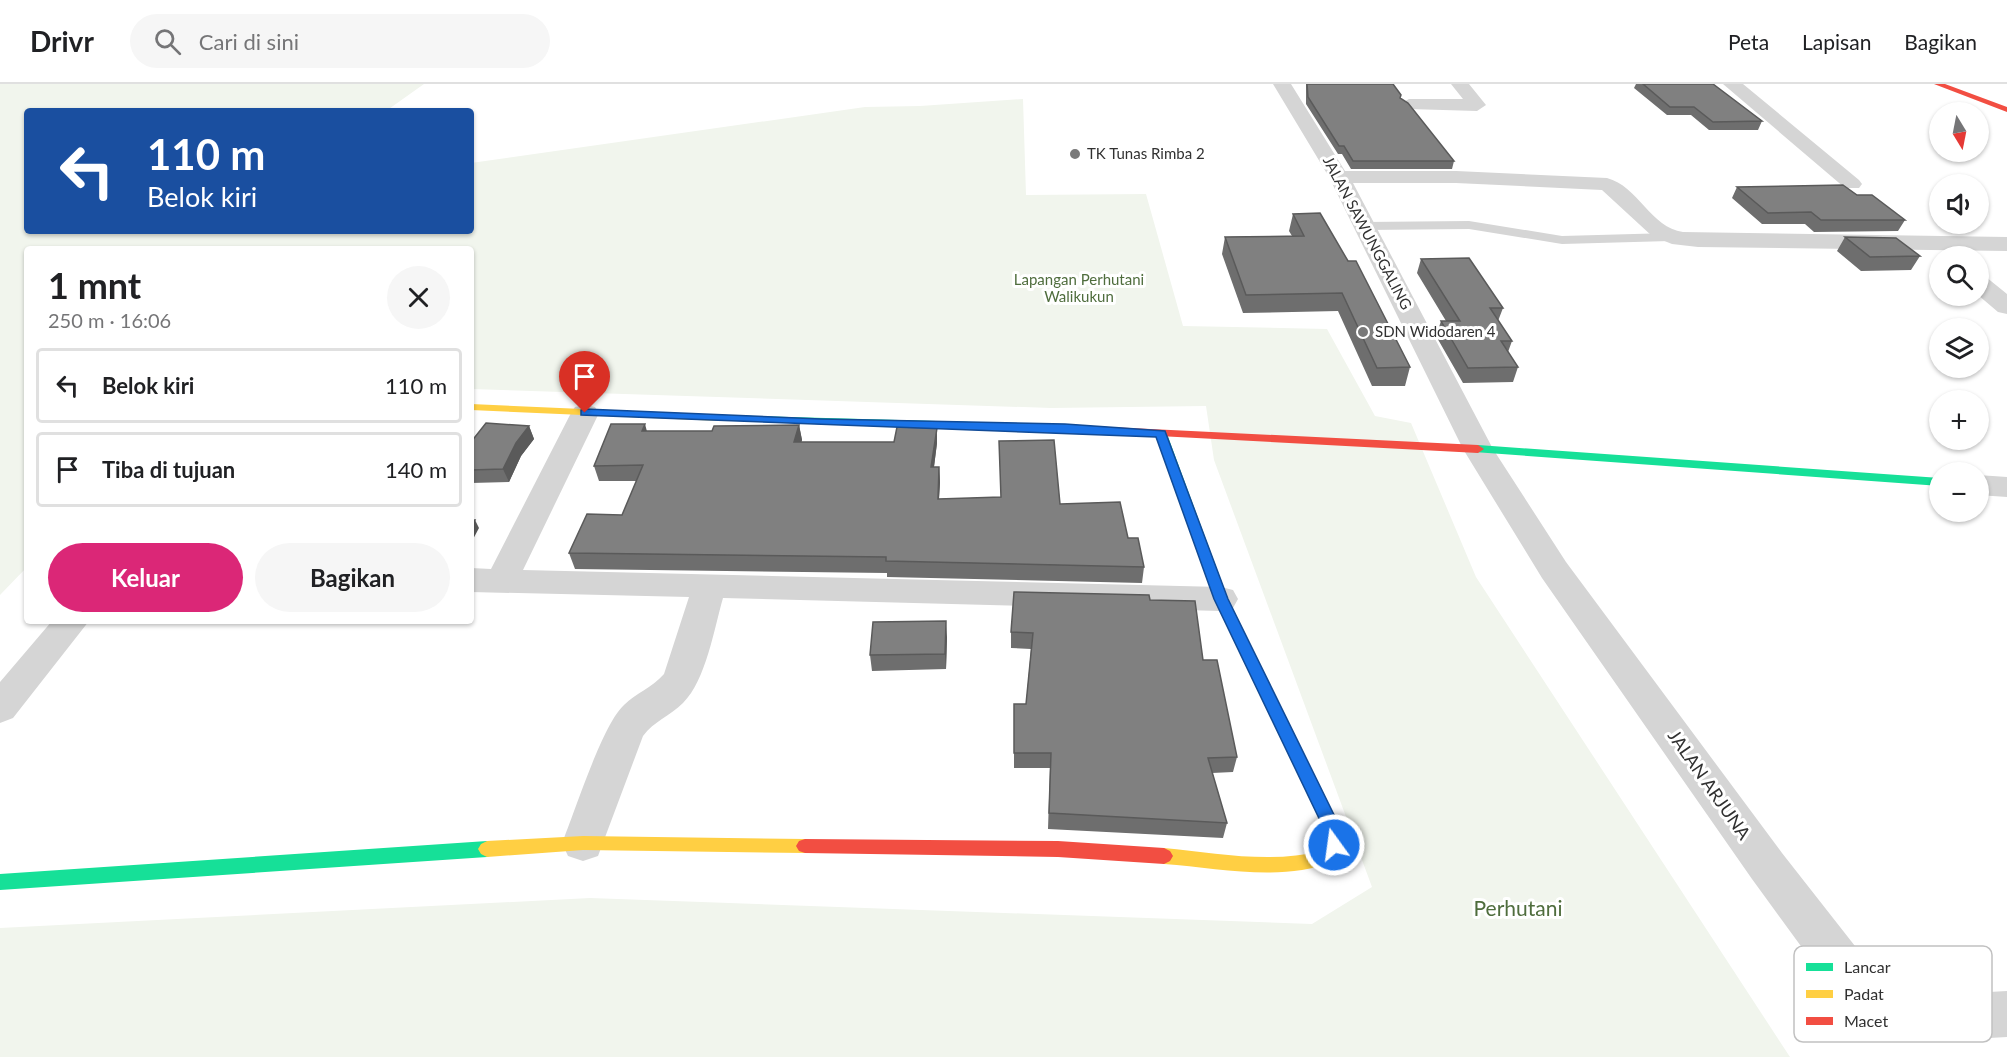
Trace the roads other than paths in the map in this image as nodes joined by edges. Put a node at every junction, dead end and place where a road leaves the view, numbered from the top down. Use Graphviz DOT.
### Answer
graph roads {
  1 [pos="1282,84"];
  2 [pos="1460,84"];
  3 [pos="1732,84"];
  4 [pos="1938,84"];
  5 [pos="1409,104"];
  6 [pos="2007,110"];
  7 [pos="1339,177"];
  8 [pos="1851,184"];
  9 [pos="1365,226"];
  10 [pos="1670,237"];
  11 [pos="2007,244"];
  12 [pos="1989,246"];
  13 [pos="1929,250"];
  14 [pos="1989,291"];
  15 [pos="2007,307"];
  16 [pos="474,407"];
  17 [pos="585,413"];
  18 [pos="1161,434"];
  19 [pos="1478,449"];
  20 [pos="1929,481"];
  21 [pos="1989,486"];
  22 [pos="2007,487"];
  23 [pos="486,581"];
  24 [pos="710,586"];
  25 [pos="1221,599"];
  26 [pos="70,624"];
  27 [pos="0,708"];
  28 [pos="583,843"];
  29 [pos="0,882"];
  30 [pos="1828,946"];
  31 [pos="2007,1014"];
  32 [pos="1992,1015"];
  1 -- 7 [label="street, JALAN SAWUNGGALING"];
  2 -- 5 [label="street"];
  3 -- 8 [label="street"];
  4 -- 6 [label="street"];
  7 -- 9 [label="street, JALAN SAWUNGGALING"];
  7 -- 10 [label="street"];
  9 -- 10 [label="lane"];
  9 -- 19 [label="street, JALAN SAWUNGGALING"];
  10 -- 13 [label="street"];
  11 -- 12 [label="street"];
  14 -- 15 [label="street"];
  16 -- 17 [label="street"];
  17 -- 18 [label="street"];
  17 -- 23 [label="street"];
  18 -- 19 [label="street"];
  18 -- 25 [label="street"];
  19 -- 20 [label="street"];
  19 -- 30 [label="street, JALAN ARJUNA"];
  21 -- 22 [label="street"];
  23 -- 24 [label="street"];
  24 -- 25 [label="street"];
  24 -- 28 [label="street"];
  25 -- 28 [label="street"];
  26 -- 27 [label="street"];
  28 -- 29 [label="street"];
  31 -- 32 [label="street, JALAN ARJUNA"];
}
